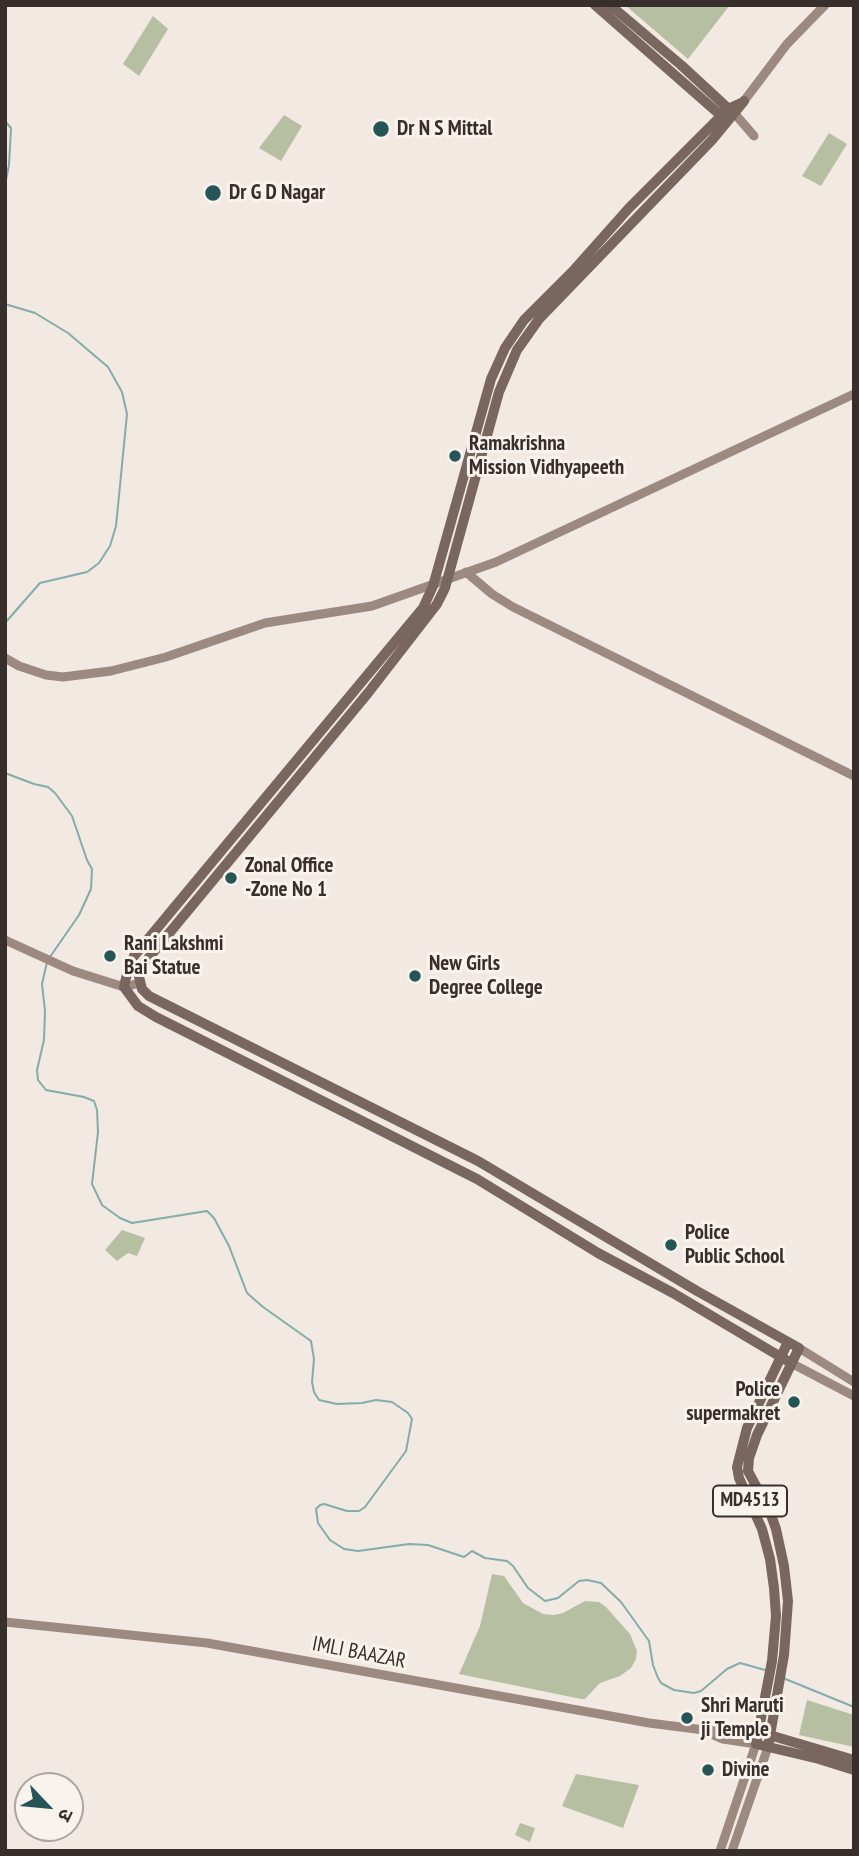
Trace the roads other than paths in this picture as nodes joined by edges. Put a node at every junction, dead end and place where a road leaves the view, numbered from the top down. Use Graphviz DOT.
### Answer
graph roads {
  1 [pos="595,5"];
  2 [pos="610,5"];
  3 [pos="825,5"];
  4 [pos="744,102"];
  5 [pos="728,115"];
  6 [pos="751,134"];
  7 [pos="854,394"];
  8 [pos="466,572"];
  9 [pos="447,579"];
  10 [pos="433,586"];
  11 [pos="5,658"];
  12 [pos="854,776"];
  13 [pos="5,940"];
  14 [pos="140,983"];
  15 [pos="124,987"];
  16 [pos="788,1342"];
  17 [pos="799,1348"];
  18 [pos="786,1360"];
  19 [pos="854,1382"];
  20 [pos="854,1396"];
  21 [pos="5,1622"];
  22 [pos="704,1730"];
  23 [pos="759,1732"];
  24 [pos="771,1735"];
  25 [pos="756,1744"];
  26 [pos="768,1747"];
  27 [pos="854,1760"];
  28 [pos="854,1770"];
  29 [pos="720,1851"];
  30 [pos="732,1851"];
  1 -- 5 [label="main road"];
  2 -- 5 [label="main road"];
  3 -- 4 [label="street"];
  4 -- 5 [label="main road"];
  5 -- 6 [label="street"];
  5 -- 9 [label="main road"];
  5 -- 10 [label="main road"];
  7 -- 8 [label="street"];
  8 -- 9 [label="street"];
  8 -- 12 [label="street"];
  9 -- 10 [label="street"];
  9 -- 14 [label="main road"];
  10 -- 11 [label="street"];
  10 -- 15 [label="main road"];
  13 -- 15 [label="street"];
  14 -- 15 [label="street"];
  14 -- 16 [label="main road"];
  15 -- 18 [label="main road"];
  16 -- 17 [label="main road"];
  16 -- 18 [label="main road, MD4513"];
  17 -- 18 [label="main road, MD4513"];
  17 -- 19 [label="street"];
  18 -- 20 [label="street"];
  18 -- 23 [label="main road, MD4513"];
  18 -- 24 [label="main road, MD4513"];
  21 -- 22 [label="street, IMLI BAAZAR"];
  22 -- 23 [label="street"];
  22 -- 25 [label="street"];
  23 -- 24 [label="main road"];
  23 -- 25 [label="main road"];
  24 -- 26 [label="main road"];
  24 -- 27 [label="main road"];
  25 -- 26 [label="main road"];
  25 -- 29 [label="street"];
  26 -- 28 [label="main road"];
  26 -- 30 [label="street"];
}
